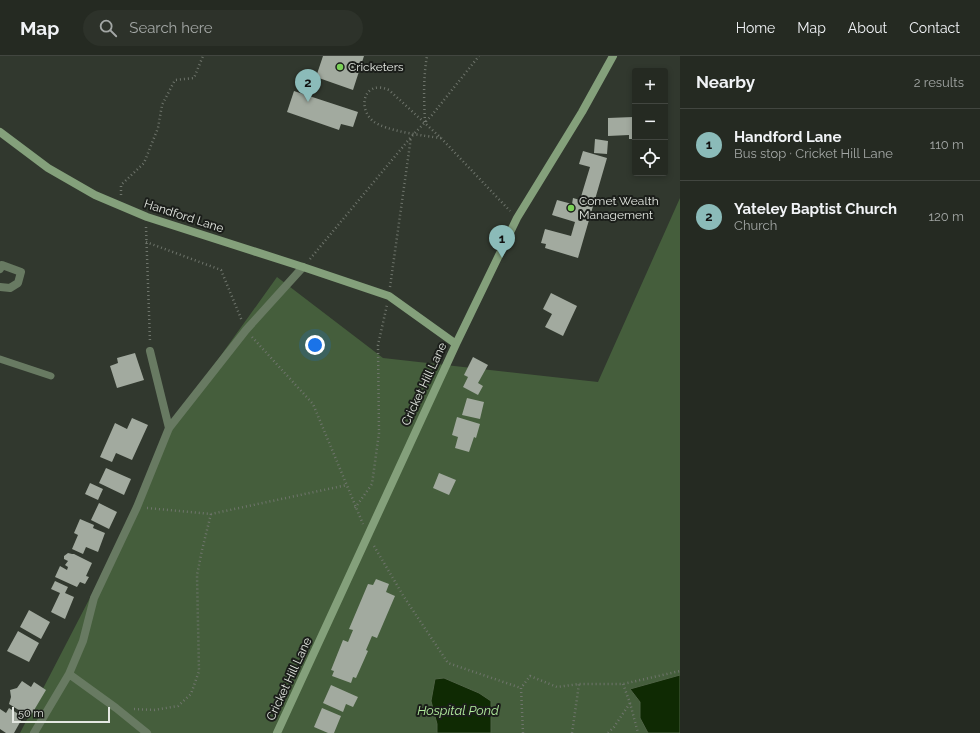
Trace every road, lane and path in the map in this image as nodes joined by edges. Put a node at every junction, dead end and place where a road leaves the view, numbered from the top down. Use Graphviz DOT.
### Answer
graph roads {
  1 [pos="203,56"];
  2 [pos="427,56"];
  3 [pos="479,56"];
  4 [pos="613,56"];
  5 [pos="425,122"];
  6 [pos="0,132"];
  7 [pos="412,135"];
  8 [pos="441,138"];
  9 [pos="121,206"];
  10 [pos="146,217"];
  11 [pos="518,218"];
  12 [pos="146,242"];
  13 [pos="303,267"];
  14 [pos="0,269"];
  15 [pos="0,287"];
  16 [pos="388,296"];
  17 [pos="246,330"];
  18 [pos="456,344"];
  19 [pos="150,351"];
  20 [pos="0,358"];
  21 [pos="51,376"];
  22 [pos="170,428"];
  23 [pos="347,484"];
  24 [pos="137,507"];
  25 [pos="211,514"];
  26 [pos="368,535"];
  27 [pos="680,671"];
  28 [pos="69,674"];
  29 [pos="579,684"];
  30 [pos="623,684"];
  31 [pos="521,688"];
  32 [pos="630,703"];
  33 [pos="116,708"];
  34 [pos="34,733"];
  35 [pos="147,733"];
  36 [pos="277,733"];
  37 [pos="523,733"];
  38 [pos="572,733"];
  39 [pos="608,733"];
  40 [pos="638,733"];
  1 -- 9 [label="path"];
  2 -- 5 [label="path"];
  3 -- 5 [label="path"];
  4 -- 11 [label="street, Cricket Hill Lane"];
  5 -- 7 [label="path"];
  5 -- 7 [label="path"];
  5 -- 8 [label="path"];
  6 -- 9 [label="street, Handford Lane"];
  7 -- 8 [label="path"];
  7 -- 13 [label="path"];
  7 -- 16 [label="path"];
  8 -- 11 [label="path"];
  9 -- 10 [label="street, Handford Lane"];
  10 -- 12 [label="path"];
  10 -- 13 [label="street, Handford Lane"];
  11 -- 18 [label="street, Cricket Hill Lane"];
  12 -- 17 [label="path"];
  12 -- 19 [label="path"];
  13 -- 16 [label="street, Handford Lane"];
  13 -- 17 [label="street"];
  14 -- 15 [label="street"];
  16 -- 18 [label="street, Handford Lane"];
  16 -- 23 [label="path"];
  17 -- 22 [label="street"];
  17 -- 23 [label="path"];
  18 -- 26 [label="street, Cricket Hill Lane"];
  19 -- 22 [label="street"];
  20 -- 21 [label="lane"];
  22 -- 24 [label="street"];
  23 -- 25 [label="path"];
  24 -- 25 [label="path"];
  24 -- 28 [label="street"];
  25 -- 33 [label="path"];
  26 -- 31 [label="path"];
  26 -- 36 [label="street, Cricket Hill Lane"];
  27 -- 30 [label="path"];
  28 -- 33 [label="street"];
  28 -- 34 [label="street"];
  29 -- 30 [label="path"];
  29 -- 31 [label="path"];
  29 -- 38 [label="path"];
  30 -- 32 [label="path"];
  31 -- 37 [label="path"];
  32 -- 39 [label="path"];
  32 -- 40 [label="path"];
  33 -- 35 [label="street"];
}
